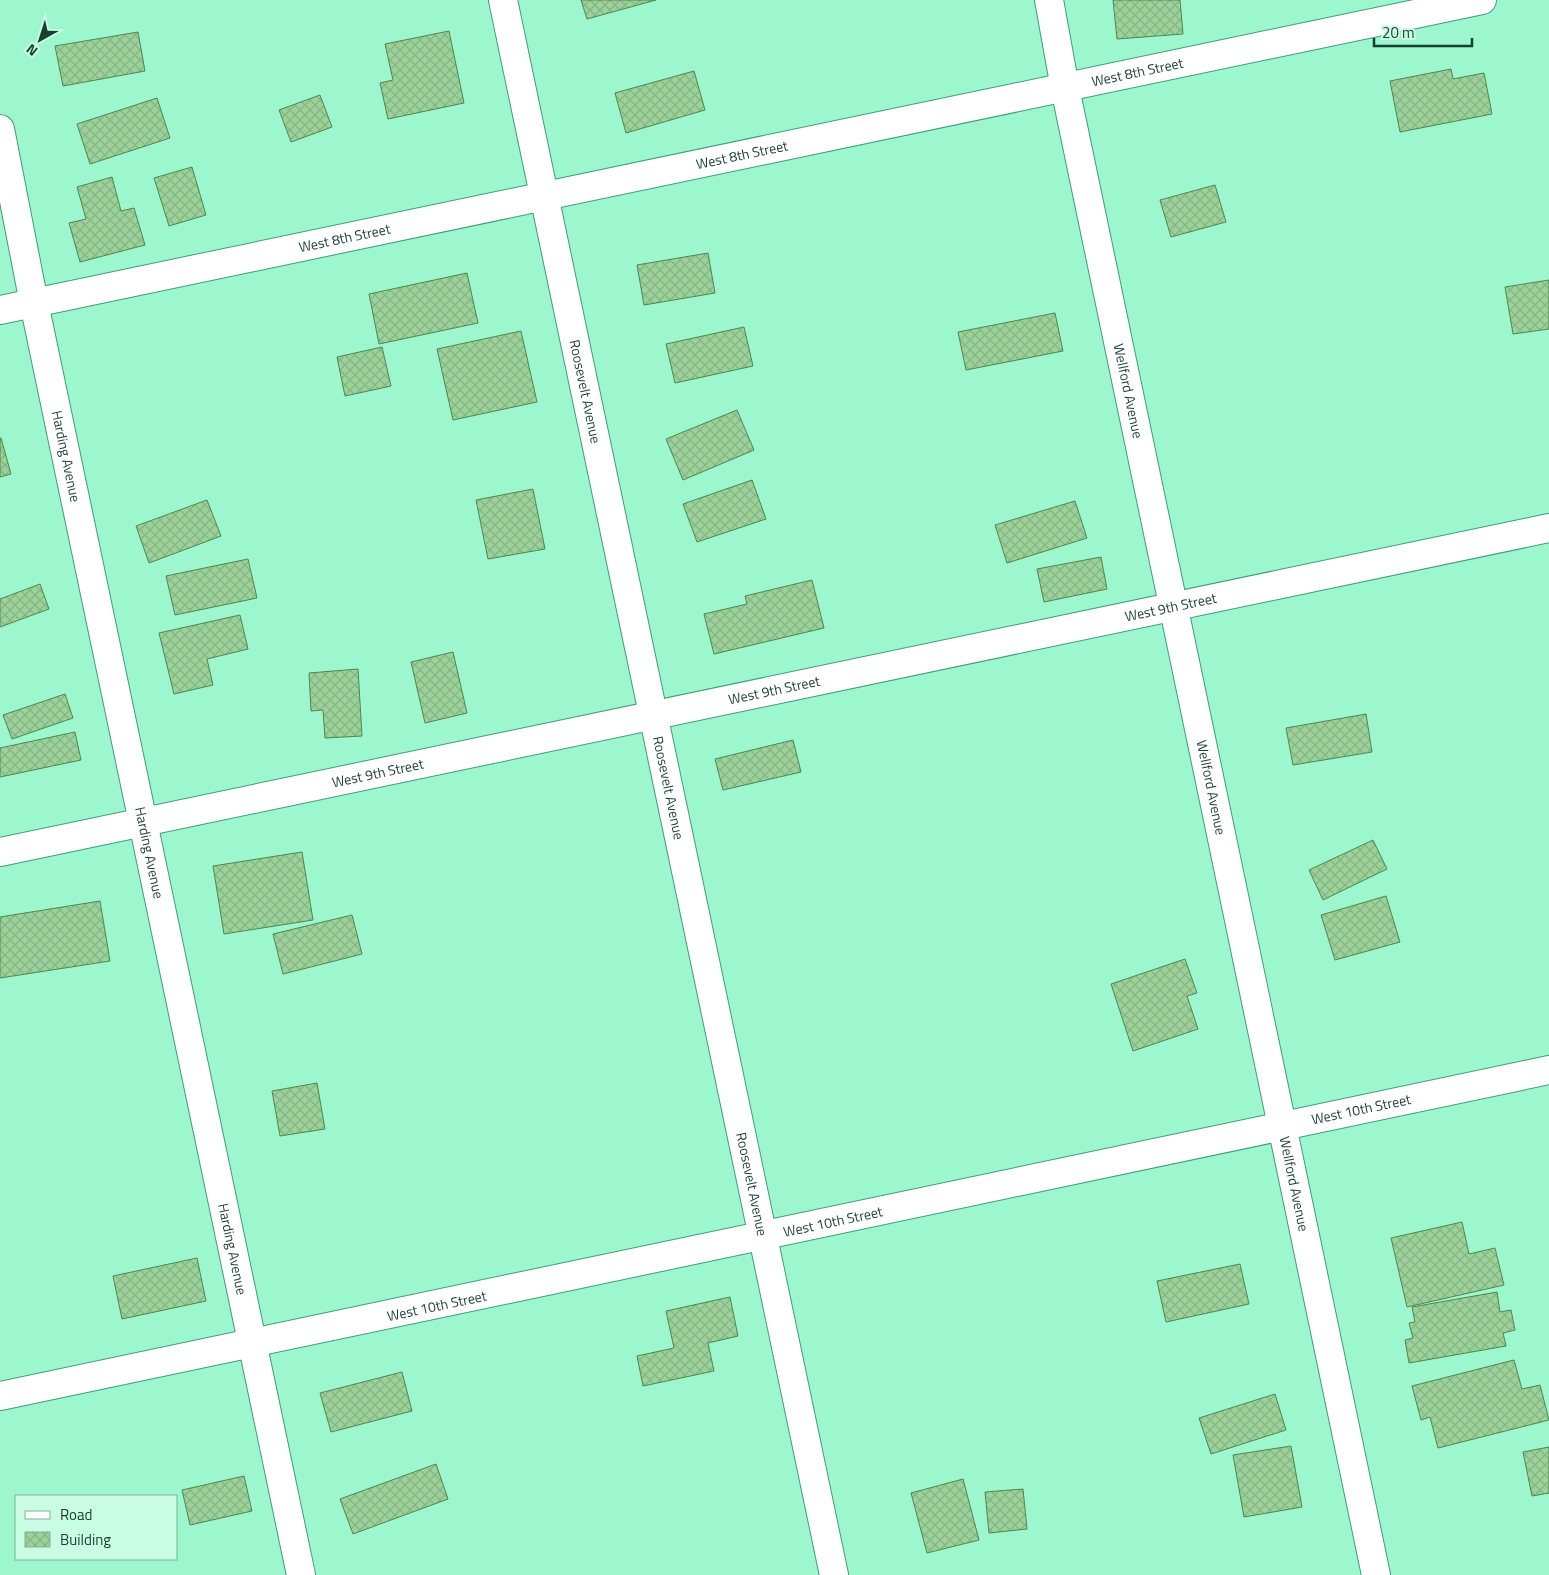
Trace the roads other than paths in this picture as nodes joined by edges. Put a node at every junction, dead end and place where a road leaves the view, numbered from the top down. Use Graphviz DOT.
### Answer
graph roads {
  1 [pos="503,0"];
  2 [pos="1049,0"];
  3 [pos="1482,0"];
  4 [pos="1065,88"];
  5 [pos="0,129"];
  6 [pos="544,195"];
  7 [pos="34,302"];
  8 [pos="0,310"];
  9 [pos="1549,528"];
  10 [pos="1174,606"];
  11 [pos="653,715"];
  12 [pos="144,823"];
  13 [pos="0,852"];
  14 [pos="1549,1070"];
  15 [pos="1282,1125"];
  16 [pos="763,1236"];
  17 [pos="253,1345"];
  18 [pos="0,1396"];
  19 [pos="302,1575"];
  20 [pos="834,1575"];
  21 [pos="1376,1575"];
  1 -- 6 [label="street, Roosevelt Avenue"];
  2 -- 4 [label="street, Wellford Avenue"];
  3 -- 4 [label="street, West 8th Street"];
  4 -- 6 [label="street, West 8th Street"];
  4 -- 10 [label="street, Wellford Avenue"];
  5 -- 7 [label="street, Harding Avenue"];
  6 -- 7 [label="street, West 8th Street"];
  6 -- 11 [label="street, Roosevelt Avenue"];
  7 -- 8 [label="street, West 8th Street"];
  7 -- 12 [label="street, Harding Avenue"];
  9 -- 10 [label="street, West 9th Street"];
  10 -- 11 [label="street, West 9th Street"];
  10 -- 15 [label="street, Wellford Avenue"];
  11 -- 12 [label="street, West 9th Street"];
  11 -- 16 [label="street, Roosevelt Avenue"];
  12 -- 13 [label="street, West 9th Street"];
  12 -- 17 [label="street, Harding Avenue"];
  14 -- 15 [label="street, West 10th Street"];
  15 -- 16 [label="street, West 10th Street"];
  15 -- 21 [label="street, Wellford Avenue"];
  16 -- 17 [label="street, West 10th Street"];
  16 -- 20 [label="street, Roosevelt Avenue"];
  17 -- 18 [label="street, West 10th Street"];
  17 -- 19 [label="street, Harding Avenue"];
}
